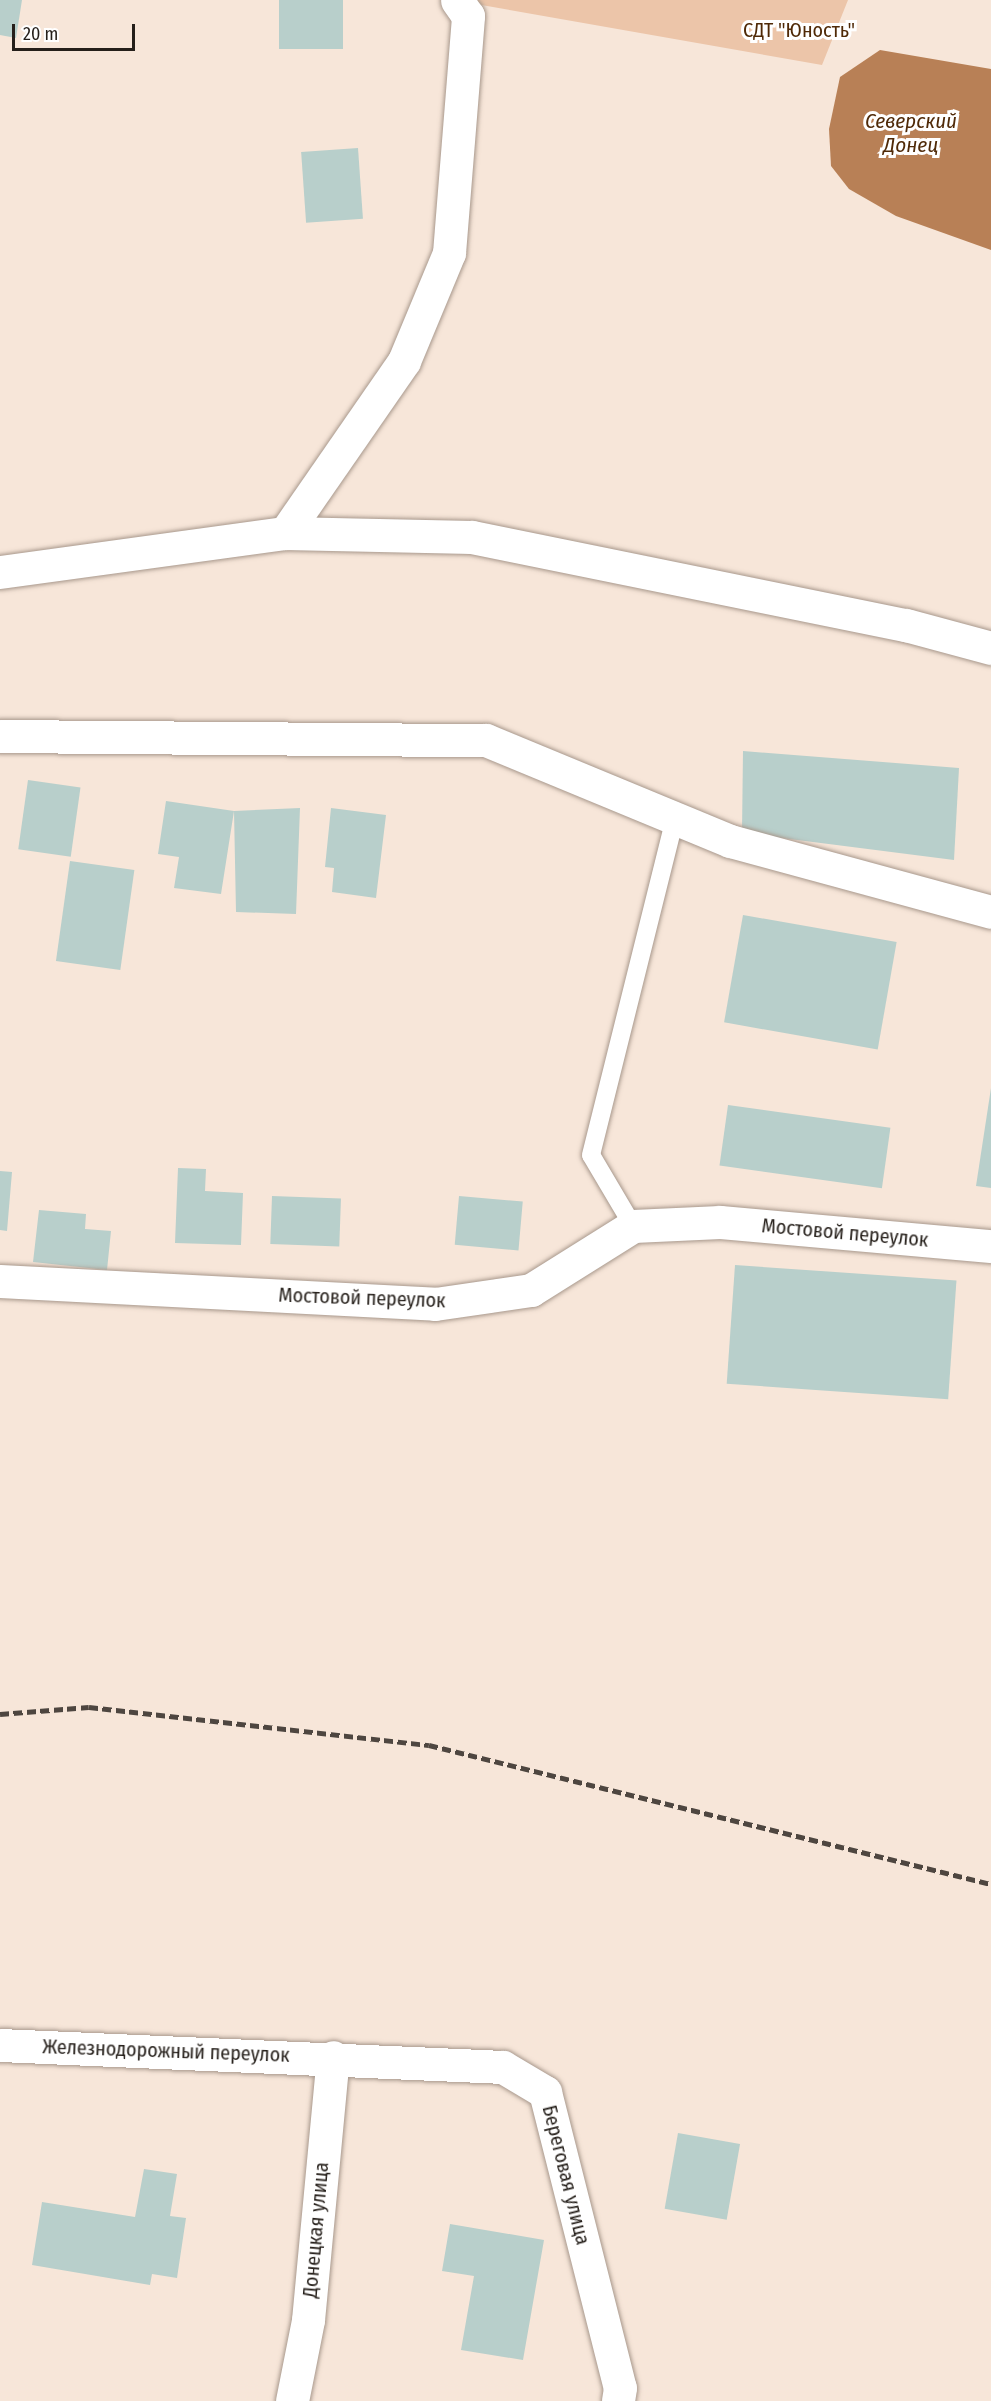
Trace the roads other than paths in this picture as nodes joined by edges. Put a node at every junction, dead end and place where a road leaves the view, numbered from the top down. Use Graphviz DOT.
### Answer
graph roads {
  1 [pos="457,0"];
  2 [pos="285,533"];
  3 [pos="0,572"];
  4 [pos="991,648"];
  5 [pos="0,736"];
  6 [pos="675,819"];
  7 [pos="991,912"];
  8 [pos="633,1226"];
  9 [pos="991,1246"];
  10 [pos="0,1281"];
  11 [pos="0,2045"];
  12 [pos="333,2057"];
  13 [pos="292,2401"];
  14 [pos="618,2401"];
  1 -- 2 [label="street"];
  2 -- 3 [label="street"];
  2 -- 4 [label="street"];
  5 -- 6 [label="street"];
  6 -- 7 [label="street"];
  6 -- 8 [label="lane"];
  8 -- 9 [label="street, Мостовой переулок"];
  8 -- 10 [label="street, Мостовой переулок"];
  11 -- 12 [label="street, Железнодорожный переулок"];
  12 -- 13 [label="street, Донецкая улица"];
  12 -- 14 [label="street, Береговая улица"];
}
